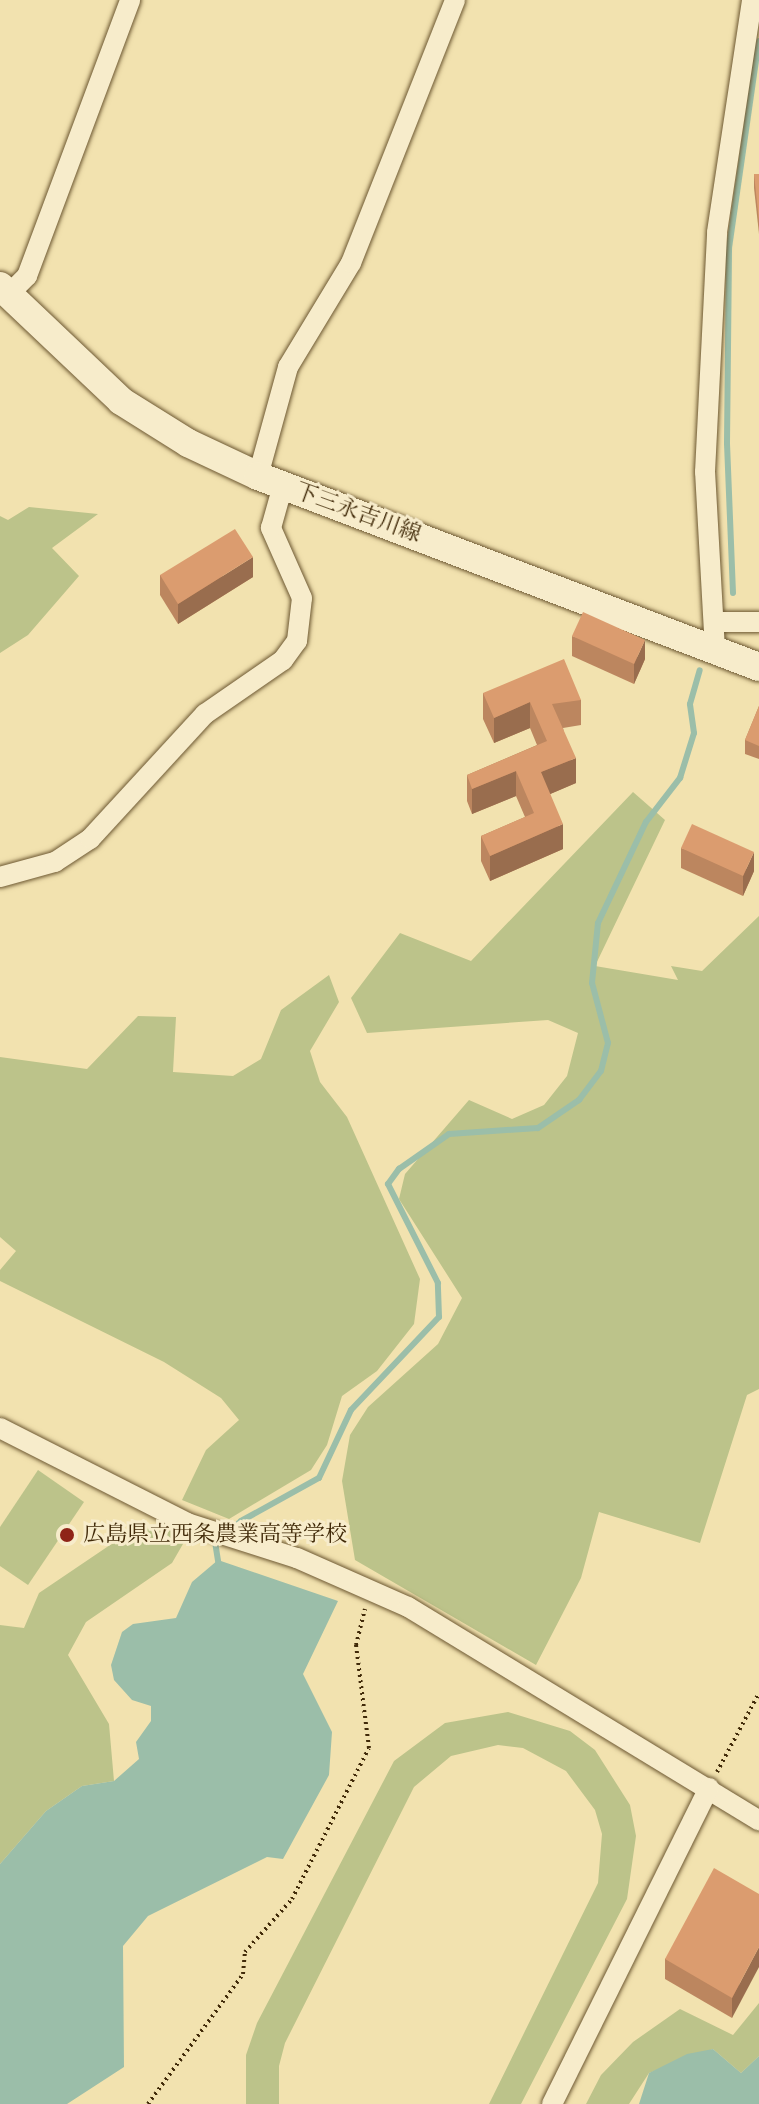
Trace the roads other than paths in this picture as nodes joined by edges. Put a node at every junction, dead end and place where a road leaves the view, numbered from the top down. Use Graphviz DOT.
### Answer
graph roads {
  1 [pos="130,0"];
  2 [pos="455,0"];
  3 [pos="752,0"];
  4 [pos="4,291"];
  5 [pos="270,480"];
  6 [pos="759,622"];
  7 [pos="715,636"];
  8 [pos="759,667"];
  9 [pos="0,877"];
  10 [pos="0,1428"];
  11 [pos="709,1788"];
  12 [pos="759,1820"];
  13 [pos="552,2104"];
  1 -- 4 [label="street"];
  2 -- 5 [label="street"];
  3 -- 7 [label="street"];
  4 -- 5 [label="main road, 下三永吉川線"];
  5 -- 7 [label="main road, 下三永吉川線"];
  5 -- 9 [label="street"];
  6 -- 7 [label="street"];
  7 -- 8 [label="main road, 下三永吉川線"];
  10 -- 11 [label="street"];
  11 -- 12 [label="street"];
  11 -- 13 [label="street"];
}
